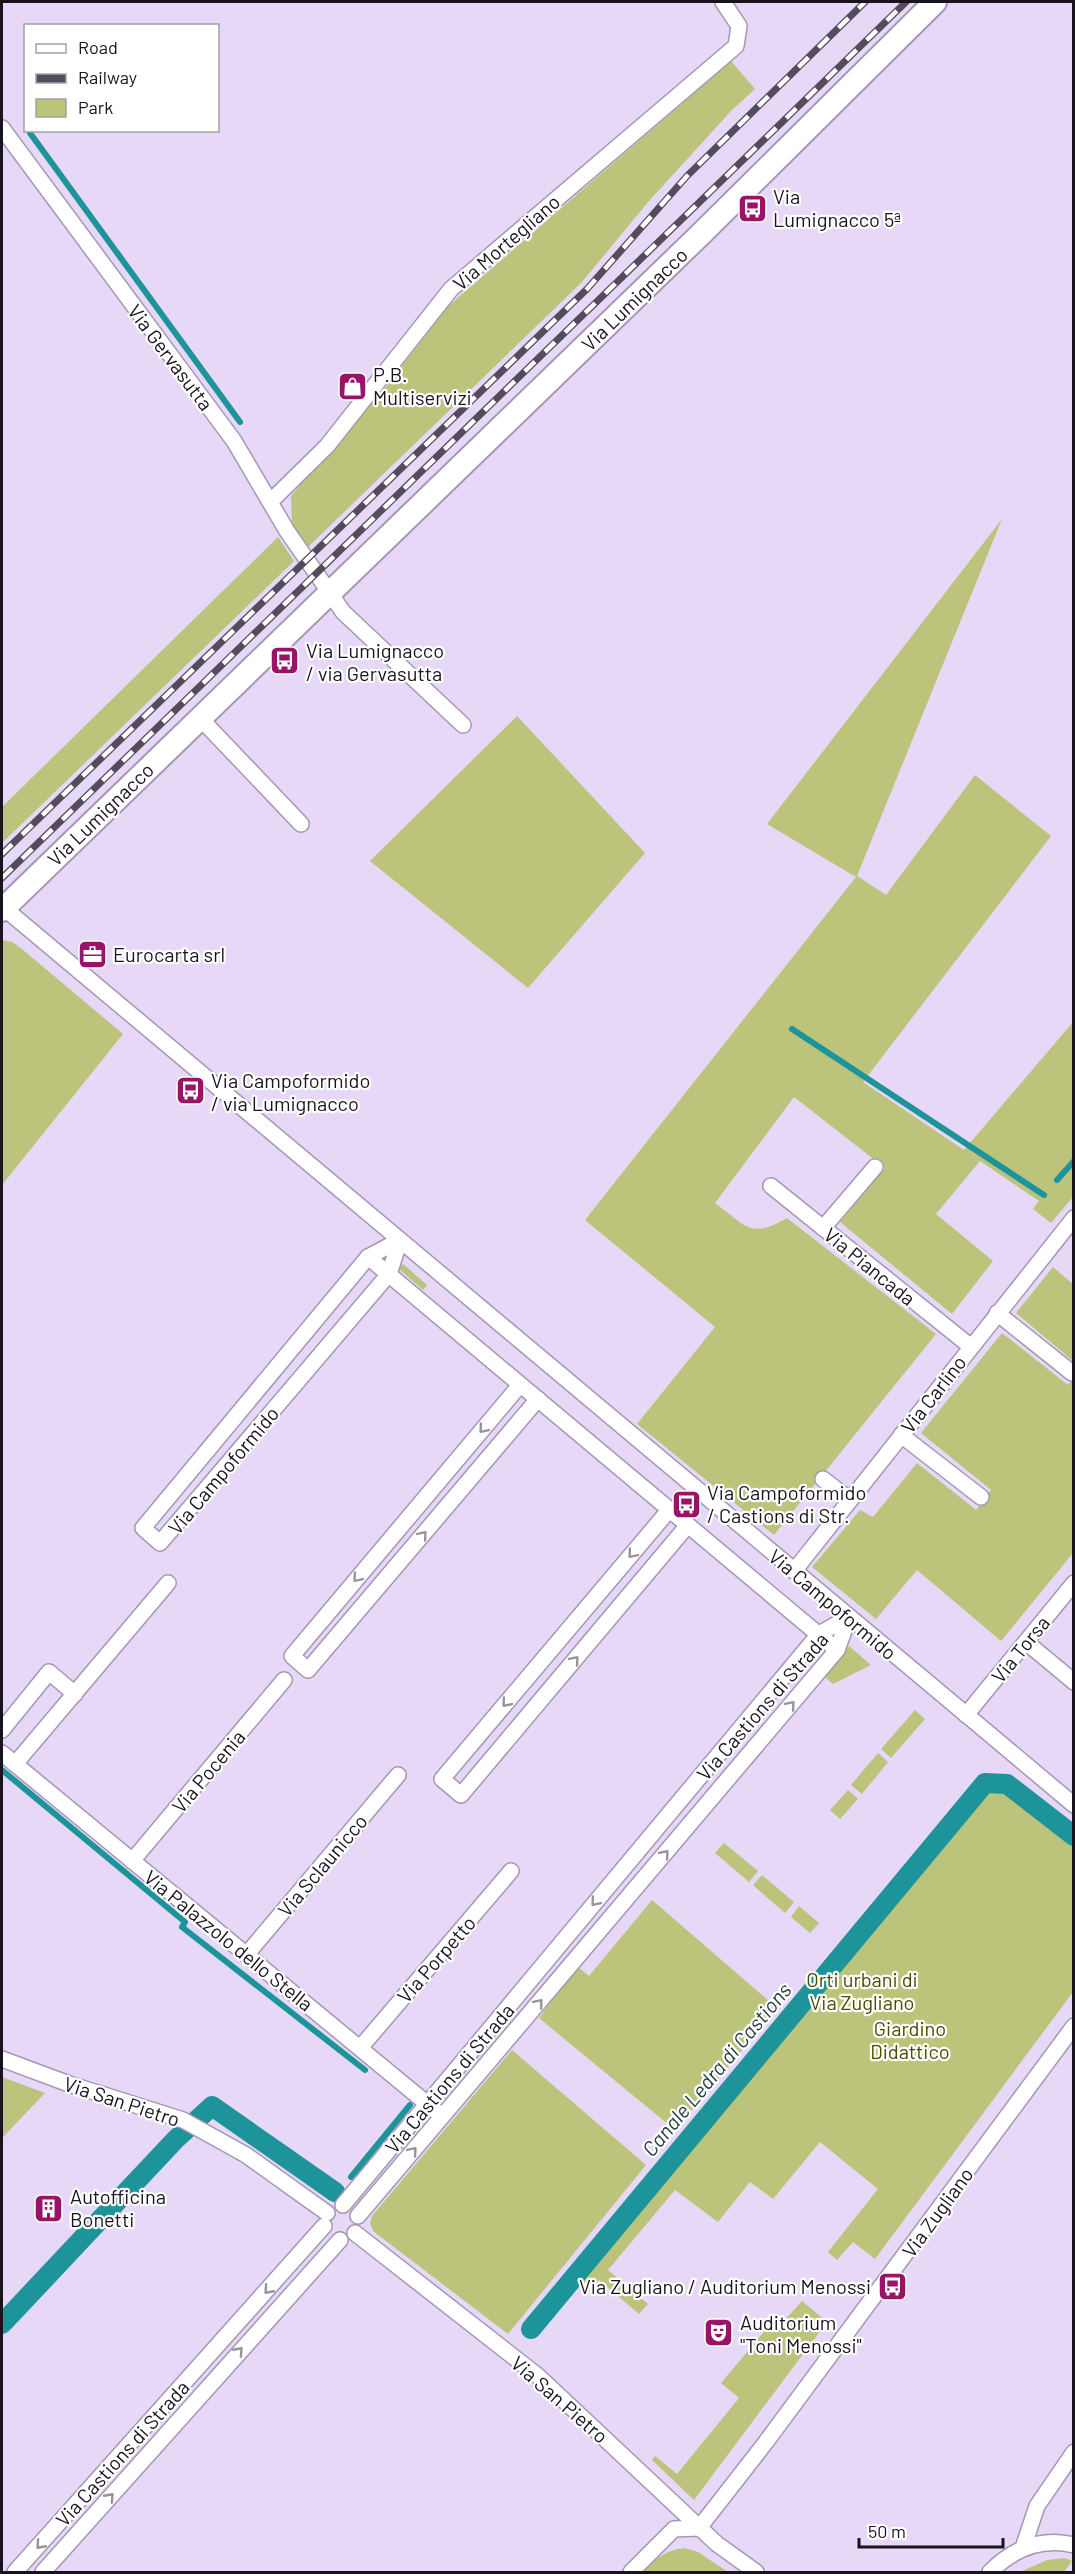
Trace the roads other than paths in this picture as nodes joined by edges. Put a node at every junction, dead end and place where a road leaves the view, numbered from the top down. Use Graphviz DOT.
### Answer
graph roads {
  1 [pos="723,2"];
  2 [pos="935,2"];
  3 [pos="2,128"];
  4 [pos="270,502"];
  5 [pos="329,592"];
  6 [pos="200,718"];
  7 [pos="463,724"];
  8 [pos="301,824"];
  9 [pos="3,909"];
  10 [pos="875,1167"];
  11 [pos="771,1186"];
  12 [pos="1074,1218"];
  13 [pos="823,1228"];
  14 [pos="400,1240"];
  15 [pos="369,1257"];
  16 [pos="389,1274"];
  17 [pos="997,1312"];
  18 [pos="970,1346"];
  19 [pos="1072,1373"];
  20 [pos="520,1384"];
  21 [pos="538,1400"];
  22 [pos="901,1435"];
  23 [pos="823,1479"];
  24 [pos="981,1497"];
  25 [pos="850,1500"];
  26 [pos="670,1509"];
  27 [pos="688,1525"];
  28 [pos="794,1570"];
  29 [pos="168,1583"];
  30 [pos="1074,1584"];
  31 [pos="849,1617"];
  32 [pos="819,1634"];
  33 [pos="1026,1642"];
  34 [pos="837,1650"];
  35 [pos="284,1680"];
  36 [pos="1074,1682"];
  37 [pos="75,1694"];
  38 [pos="966,1715"];
  39 [pos="2,1730"];
  40 [pos="2,1753"];
  41 [pos="15,1764"];
  42 [pos="398,1775"];
  43 [pos="1074,1806"];
  44 [pos="132,1861"];
  45 [pos="511,1871"];
  46 [pos="247,1954"];
  47 [pos="1074,2026"];
  48 [pos="360,2048"];
  49 [pos="2,2060"];
  50 [pos="427,2104"];
  51 [pos="442,2116"];
  52 [pos="343,2205"];
  53 [pos="358,2216"];
  54 [pos="325,2219"];
  55 [pos="355,2233"];
  56 [pos="340,2240"];
  57 [pos="1074,2452"];
  58 [pos="699,2528"];
  59 [pos="1074,2545"];
  60 [pos="1023,2548"];
  61 [pos="15,2572"];
  62 [pos="43,2572"];
  63 [pos="631,2572"];
  64 [pos="756,2572"];
  65 [pos="990,2572"];
  1 -- 4 [label="street, Via Mortegliano"];
  2 -- 5 [label="main road, Via Lumignacco"];
  3 -- 4 [label="street, Via Gervasutta"];
  4 -- 5 [label="street, Via Gervasutta"];
  5 -- 6 [label="main road, Via Lumignacco"];
  5 -- 7 [label="street"];
  6 -- 8 [label="street"];
  6 -- 9 [label="main road, Via Lumignacco"];
  9 -- 14 [label="street, Via Campoformido"];
  10 -- 13 [label="street"];
  11 -- 13 [label="street, Via Piancada"];
  12 -- 17 [label="street, Via Carlino"];
  13 -- 18 [label="street, Via Piancada"];
  14 -- 15 [label="street, Via Campoformido"];
  14 -- 16 [label="street, Via Campoformido"];
  14 -- 28 [label="street, Via Campoformido"];
  15 -- 16 [label="street, Via Campoformido"];
  15 -- 16 [label="street, Via Campoformido"];
  16 -- 20 [label="street, Via Campoformido"];
  17 -- 18 [label="street, Via Carlino"];
  17 -- 19 [label="street"];
  18 -- 22 [label="street, Via Carlino"];
  20 -- 21 [label="street, Via Campoformido"];
  20 -- 21 [label="street, one-way"];
  21 -- 26 [label="street, Via Campoformido"];
  22 -- 24 [label="street"];
  22 -- 25 [label="street, Via Carlino"];
  23 -- 25 [label="street"];
  25 -- 28 [label="street, Via Carlino"];
  26 -- 27 [label="street, Via Campoformido"];
  26 -- 27 [label="street, one-way"];
  27 -- 32 [label="street, Via Campoformido"];
  28 -- 31 [label="street, Via Campoformido"];
  29 -- 37 [label="street"];
  30 -- 33 [label="street, Via Torsa"];
  31 -- 32 [label="street, Via Castions di Strada"];
  31 -- 34 [label="street, Via Castions di Strada"];
  31 -- 38 [label="street, Via Campoformido"];
  32 -- 34 [label="street, Via Campoformido"];
  32 -- 50 [label="street, Via Castions di Strada, one-way"];
  33 -- 36 [label="street"];
  33 -- 38 [label="street, Via Torsa"];
  51 -- 34 [label="street, Via Castions di Strada, one-way"];
  35 -- 44 [label="street, Via Pocenia"];
  37 -- 39 [label="street"];
  37 -- 41 [label="street"];
  38 -- 43 [label="street, Via Campoformido"];
  40 -- 41 [label="street, Via Palazzolo dello Stella"];
  41 -- 44 [label="street, Via Palazzolo dello Stella"];
  42 -- 46 [label="street, Via Sclaunicco"];
  44 -- 46 [label="street, Via Palazzolo dello Stella"];
  45 -- 48 [label="street, Via Porpetto"];
  46 -- 48 [label="street, Via Palazzolo dello Stella"];
  47 -- 58 [label="street, Via Zugliano"];
  48 -- 50 [label="street, Via Palazzolo dello Stella"];
  49 -- 54 [label="street, Via San Pietro"];
  50 -- 51 [label="street, Via Palazzolo dello Stella"];
  50 -- 52 [label="street, Via Castions di Strada"];
  53 -- 51 [label="street, Via Castions di Strada, one-way"];
  52 -- 53 [label="street"];
  52 -- 54 [label="street"];
  53 -- 55 [label="street"];
  54 -- 56 [label="street"];
  54 -- 61 [label="street, Via Castions di Strada, one-way"];
  55 -- 56 [label="street"];
  55 -- 58 [label="street, Via San Pietro"];
  62 -- 56 [label="street, Via Castions di Strada, one-way"];
  57 -- 60 [label="street"];
  58 -- 63 [label="street"];
  58 -- 64 [label="street, Via San Pietro"];
  59 -- 60 [label="street"];
  60 -- 65 [label="street"];
}
